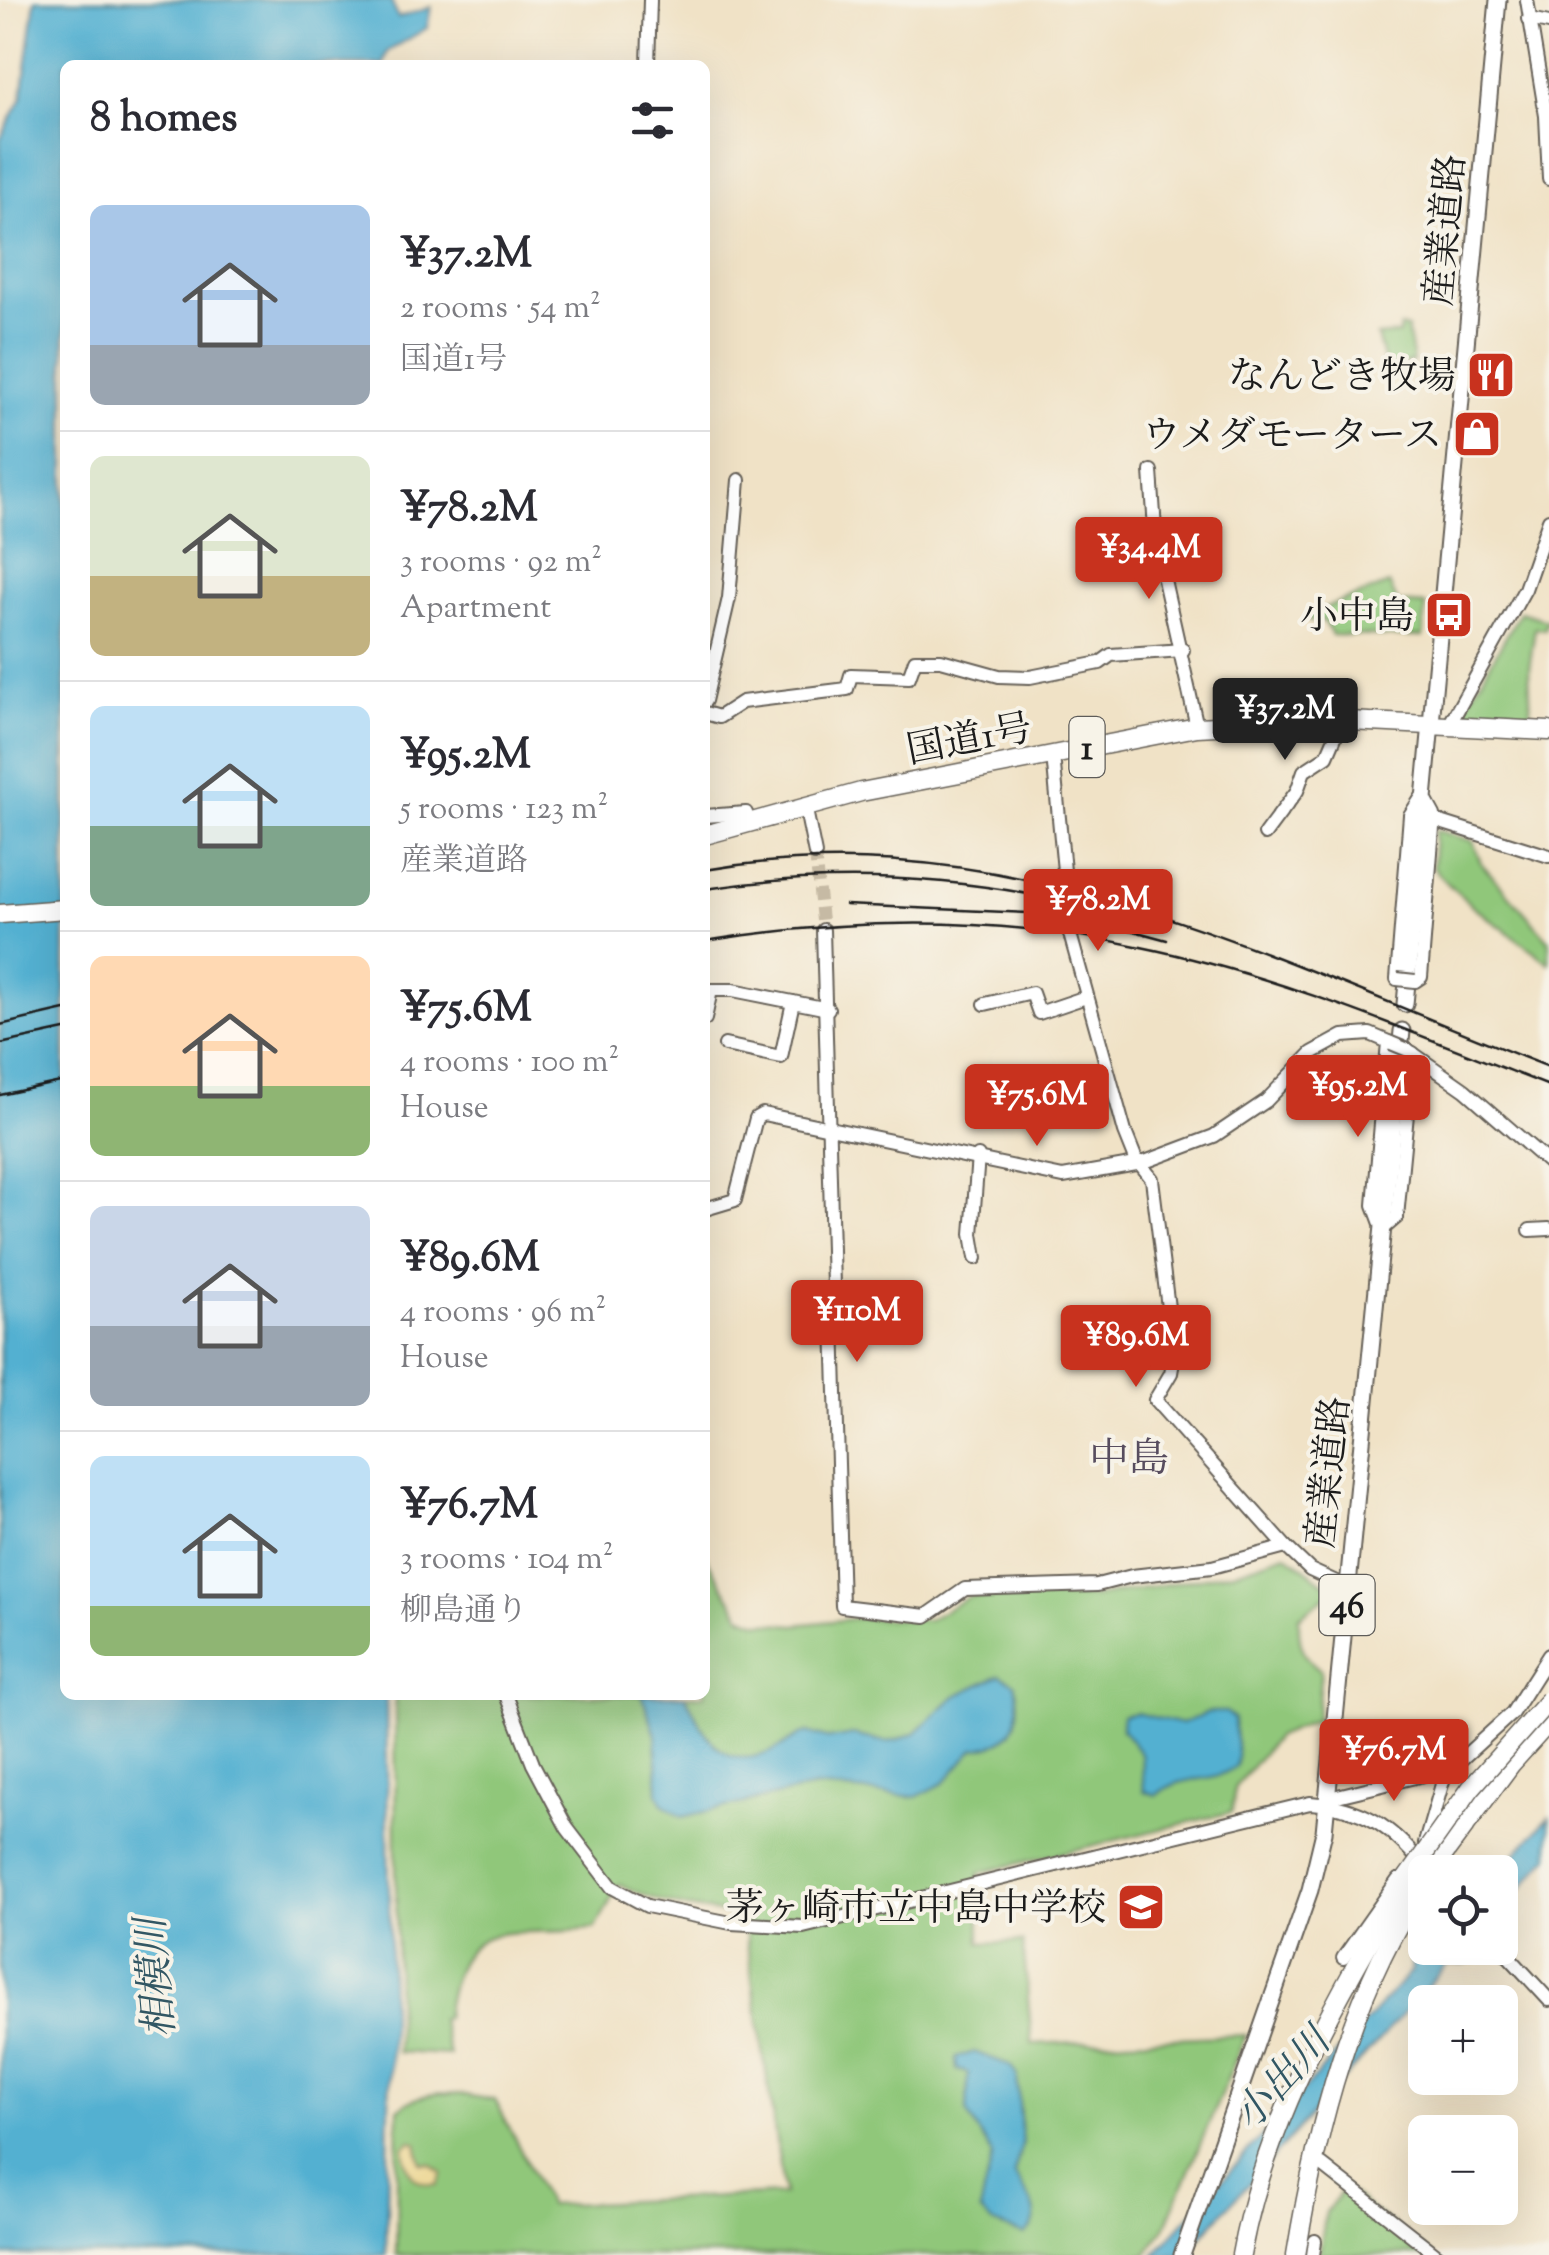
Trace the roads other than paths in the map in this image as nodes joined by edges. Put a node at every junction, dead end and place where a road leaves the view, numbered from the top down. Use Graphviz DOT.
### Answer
graph roads {
  1 [pos="650,0"];
  2 [pos="1498,0"];
  3 [pos="1527,0"];
  4 [pos="1529,19"];
  5 [pos="1549,23"];
  6 [pos="648,60"];
  7 [pos="1545,83"];
  8 [pos="1549,179"];
  9 [pos="1151,470"];
  10 [pos="739,480"];
  11 [pos="1549,520"];
  12 [pos="1184,650"];
  13 [pos="710,680"];
  14 [pos="710,714"];
  15 [pos="1342,721"];
  16 [pos="1439,726"];
  17 [pos="1198,727"];
  18 [pos="1549,731"];
  19 [pos="1053,755"];
  20 [pos="1423,795"];
  21 [pos="806,805"];
  22 [pos="710,816"];
  23 [pos="748,820"];
  24 [pos="1434,820"];
  25 [pos="710,833"];
  26 [pos="1265,834"];
  27 [pos="815,854"];
  28 [pos="1549,856"];
  29 [pos="60,909"];
  30 [pos="0,914"];
  31 [pos="824,930"];
  32 [pos="710,990"];
  33 [pos="1086,997"];
  34 [pos="793,1002"];
  35 [pos="985,1004"];
  36 [pos="1404,1004"];
  37 [pos="828,1009"];
  38 [pos="1393,1039"];
  39 [pos="725,1045"];
  40 [pos="1411,1052"];
  41 [pos="828,1126"];
  42 [pos="978,1156"];
  43 [pos="1549,1163"];
  44 [pos="1142,1164"];
  45 [pos="710,1208"];
  46 [pos="1383,1229"];
  47 [pos="1549,1229"];
  48 [pos="1530,1230"];
  49 [pos="976,1258"];
  50 [pos="1286,1547"];
  51 [pos="1349,1588"];
  52 [pos="1549,1655"];
  53 [pos="508,1700"];
  54 [pos="1549,1700"];
  55 [pos="1549,1722"];
  56 [pos="1450,1769"];
  57 [pos="1329,1801"];
  58 [pos="1415,1855"];
  59 [pos="1417,1855"];
  60 [pos="1435,1855"];
  61 [pos="1441,1855"];
  62 [pos="1408,1867"];
  63 [pos="1408,1902"];
  64 [pos="1408,1908"];
  65 [pos="1342,1958"];
  66 [pos="1517,1965"];
  67 [pos="1549,2000"];
  68 [pos="1322,2165"];
  69 [pos="1182,2255"];
  70 [pos="1242,2255"];
  71 [pos="1296,2255"];
  72 [pos="1437,2255"];
  1 -- 6 [label="street"];
  2 -- 16 [label="main road, 産業道路"];
  3 -- 4 [label="street"];
  4 -- 5 [label="street"];
  4 -- 7 [label="street"];
  7 -- 8 [label="street"];
  9 -- 12 [label="street"];
  10 -- 13 [label="street"];
  11 -- 16 [label="street"];
  12 -- 14 [label="street"];
  12 -- 17 [label="street"];
  15 -- 16 [label="highway, 国道1号 / 1"];
  15 -- 17 [label="highway, 国道1号 / 1"];
  15 -- 26 [label="street"];
  16 -- 18 [label="highway, 国道1号 / 1"];
  16 -- 20 [label="main road, 産業道路"];
  17 -- 19 [label="highway, 国道1号 / 1"];
  19 -- 21 [label="highway, 国道1号 / 1"];
  19 -- 33 [label="street"];
  20 -- 24 [label="street"];
  20 -- 24 [label="street, bridge"];
  20 -- 36 [label="main road, 産業道路"];
  21 -- 23 [label="highway, 国道1号 / 1"];
  21 -- 27 [label="street"];
  22 -- 23 [label="street"];
  23 -- 25 [label="highway, 国道1号 / 1"];
  24 -- 28 [label="street"];
  29 -- 30 [label="highway"];
  31 -- 37 [label="street"];
  32 -- 34 [label="street"];
  33 -- 35 [label="street"];
  33 -- 44 [label="street"];
  34 -- 37 [label="street"];
  34 -- 39 [label="street"];
  37 -- 41 [label="street"];
  38 -- 40 [label="street, bridge"];
  38 -- 44 [label="street"];
  38 -- 46 [label="main road, 産業道路 / 46"];
  40 -- 43 [label="street"];
  40 -- 46 [label="street"];
  41 -- 42 [label="street"];
  41 -- 45 [label="street"];
  41 -- 50 [label="street"];
  42 -- 44 [label="street"];
  42 -- 49 [label="street"];
  44 -- 50 [label="street"];
  46 -- 51 [label="main road, 産業道路 / 46"];
  47 -- 48 [label="street"];
  50 -- 51 [label="street"];
  51 -- 57 [label="main road, 産業道路 / 46"];
  52 -- 56 [label="street"];
  53 -- 57 [label="street"];
  54 -- 60 [label="highway, bridge"];
  55 -- 61 [label="highway"];
  56 -- 57 [label="street"];
  56 -- 59 [label="street"];
  57 -- 58 [label="street"];
  57 -- 69 [label="main road, 産業道路 / 46"];
  62 -- 65 [label="street"];
  63 -- 70 [label="highway"];
  64 -- 71 [label="highway"];
  66 -- 67 [label="street"];
  68 -- 72 [label="street"];
}
